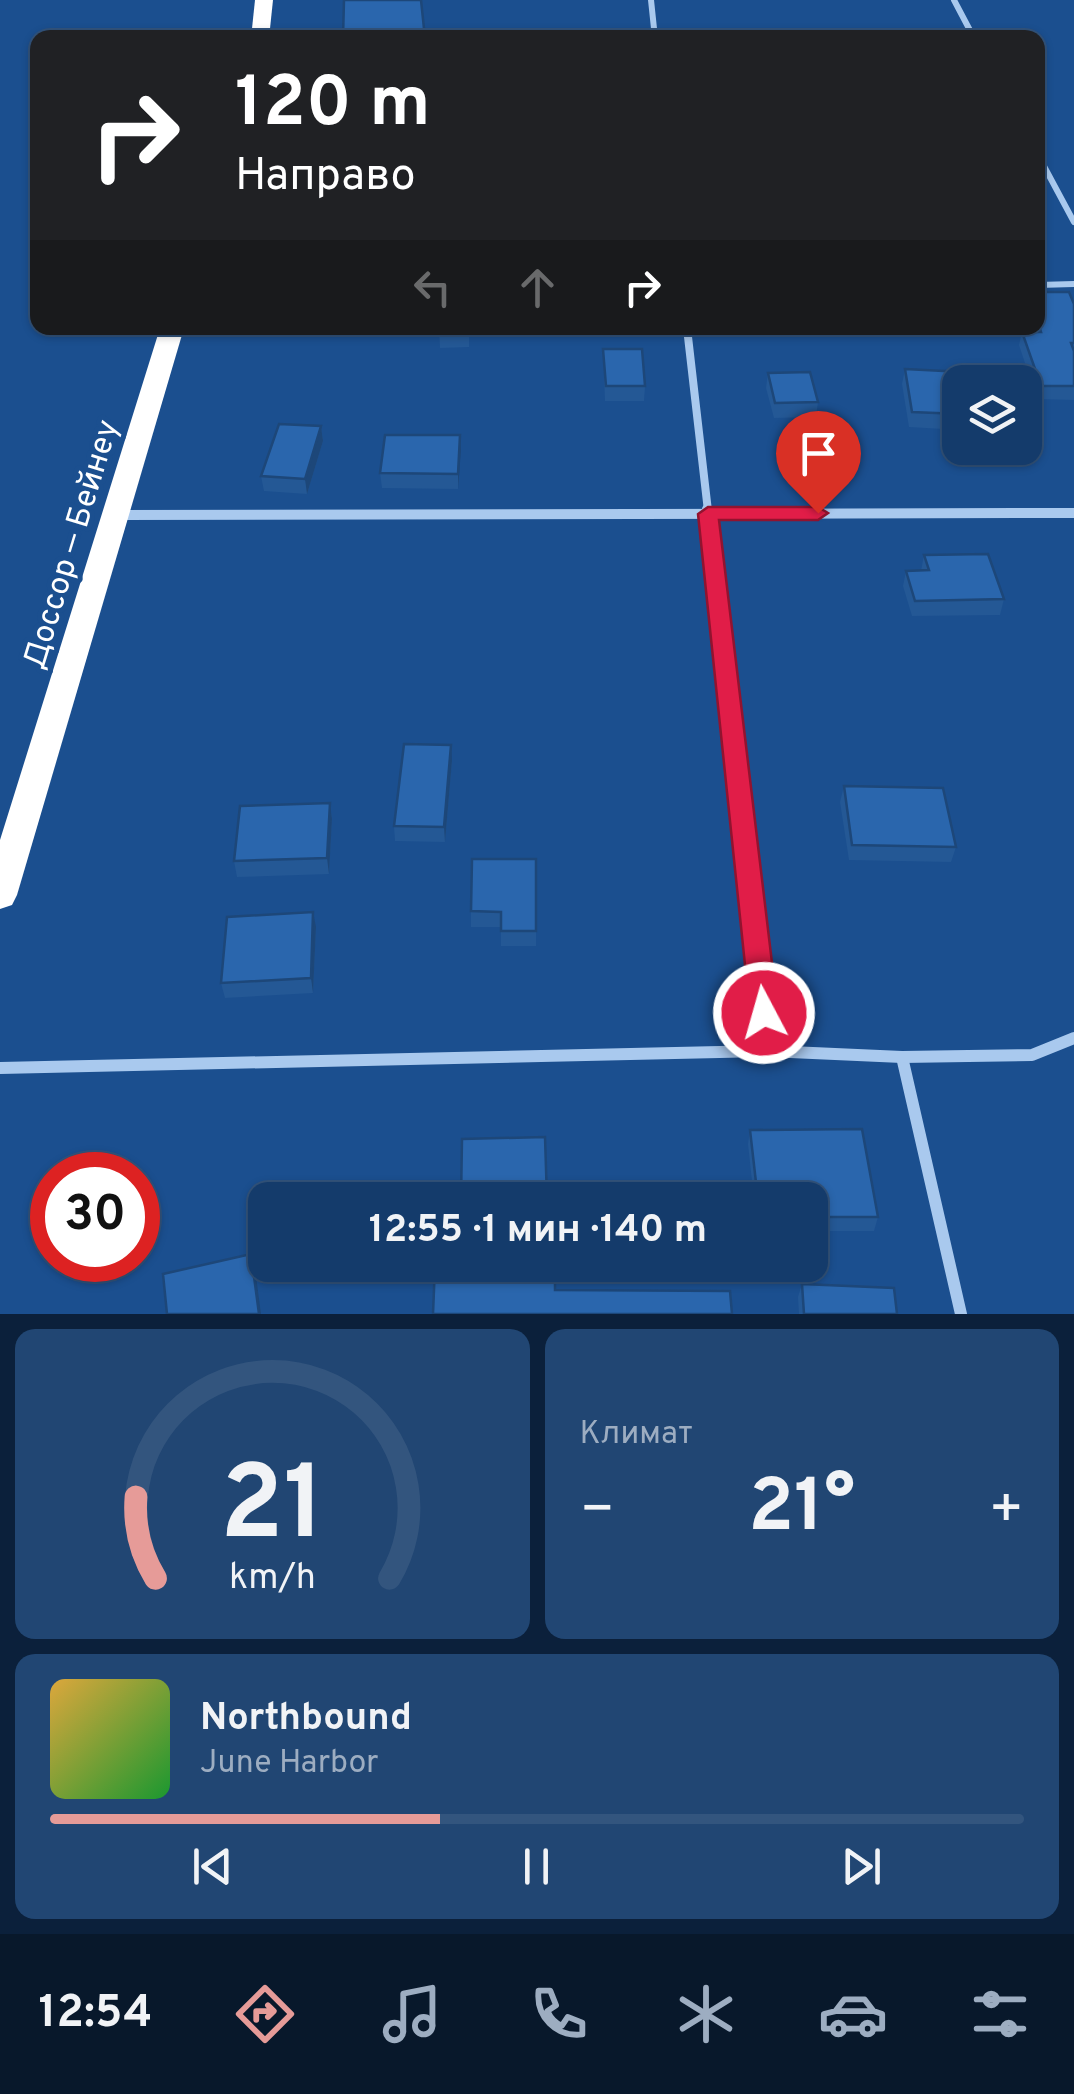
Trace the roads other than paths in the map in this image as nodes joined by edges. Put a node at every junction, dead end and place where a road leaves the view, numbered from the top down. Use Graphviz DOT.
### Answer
graph roads {
  1 [pos="264,0"];
  2 [pos="650,0"];
  3 [pos="954,0"];
  4 [pos="261,30"];
  5 [pos="654,30"];
  6 [pos="970,30"];
  7 [pos="1045,168"];
  8 [pos="1074,222"];
  9 [pos="1074,284"];
  10 [pos="1045,285"];
  11 [pos="170,335"];
  12 [pos="688,335"];
  13 [pos="1074,513"];
  14 [pos="708,514"];
  15 [pos="115,515"];
  16 [pos="0,896"];
  17 [pos="1074,1038"];
  18 [pos="768,1051"];
  19 [pos="902,1057"];
  20 [pos="0,1068"];
  21 [pos="961,1314"];
  1 -- 4 [label="highway"];
  2 -- 5 [label="street"];
  3 -- 6 [label="street"];
  7 -- 8 [label="street"];
  9 -- 10 [label="lane"];
  11 -- 15 [label="highway, Доссор — Бейнеу"];
  12 -- 14 [label="street"];
  13 -- 14 [label="street"];
  14 -- 15 [label="street"];
  14 -- 18 [label="street"];
  15 -- 16 [label="highway, Доссор — Бейнеу"];
  17 -- 19 [label="street"];
  18 -- 19 [label="street"];
  18 -- 20 [label="street"];
  19 -- 21 [label="street"];
}
